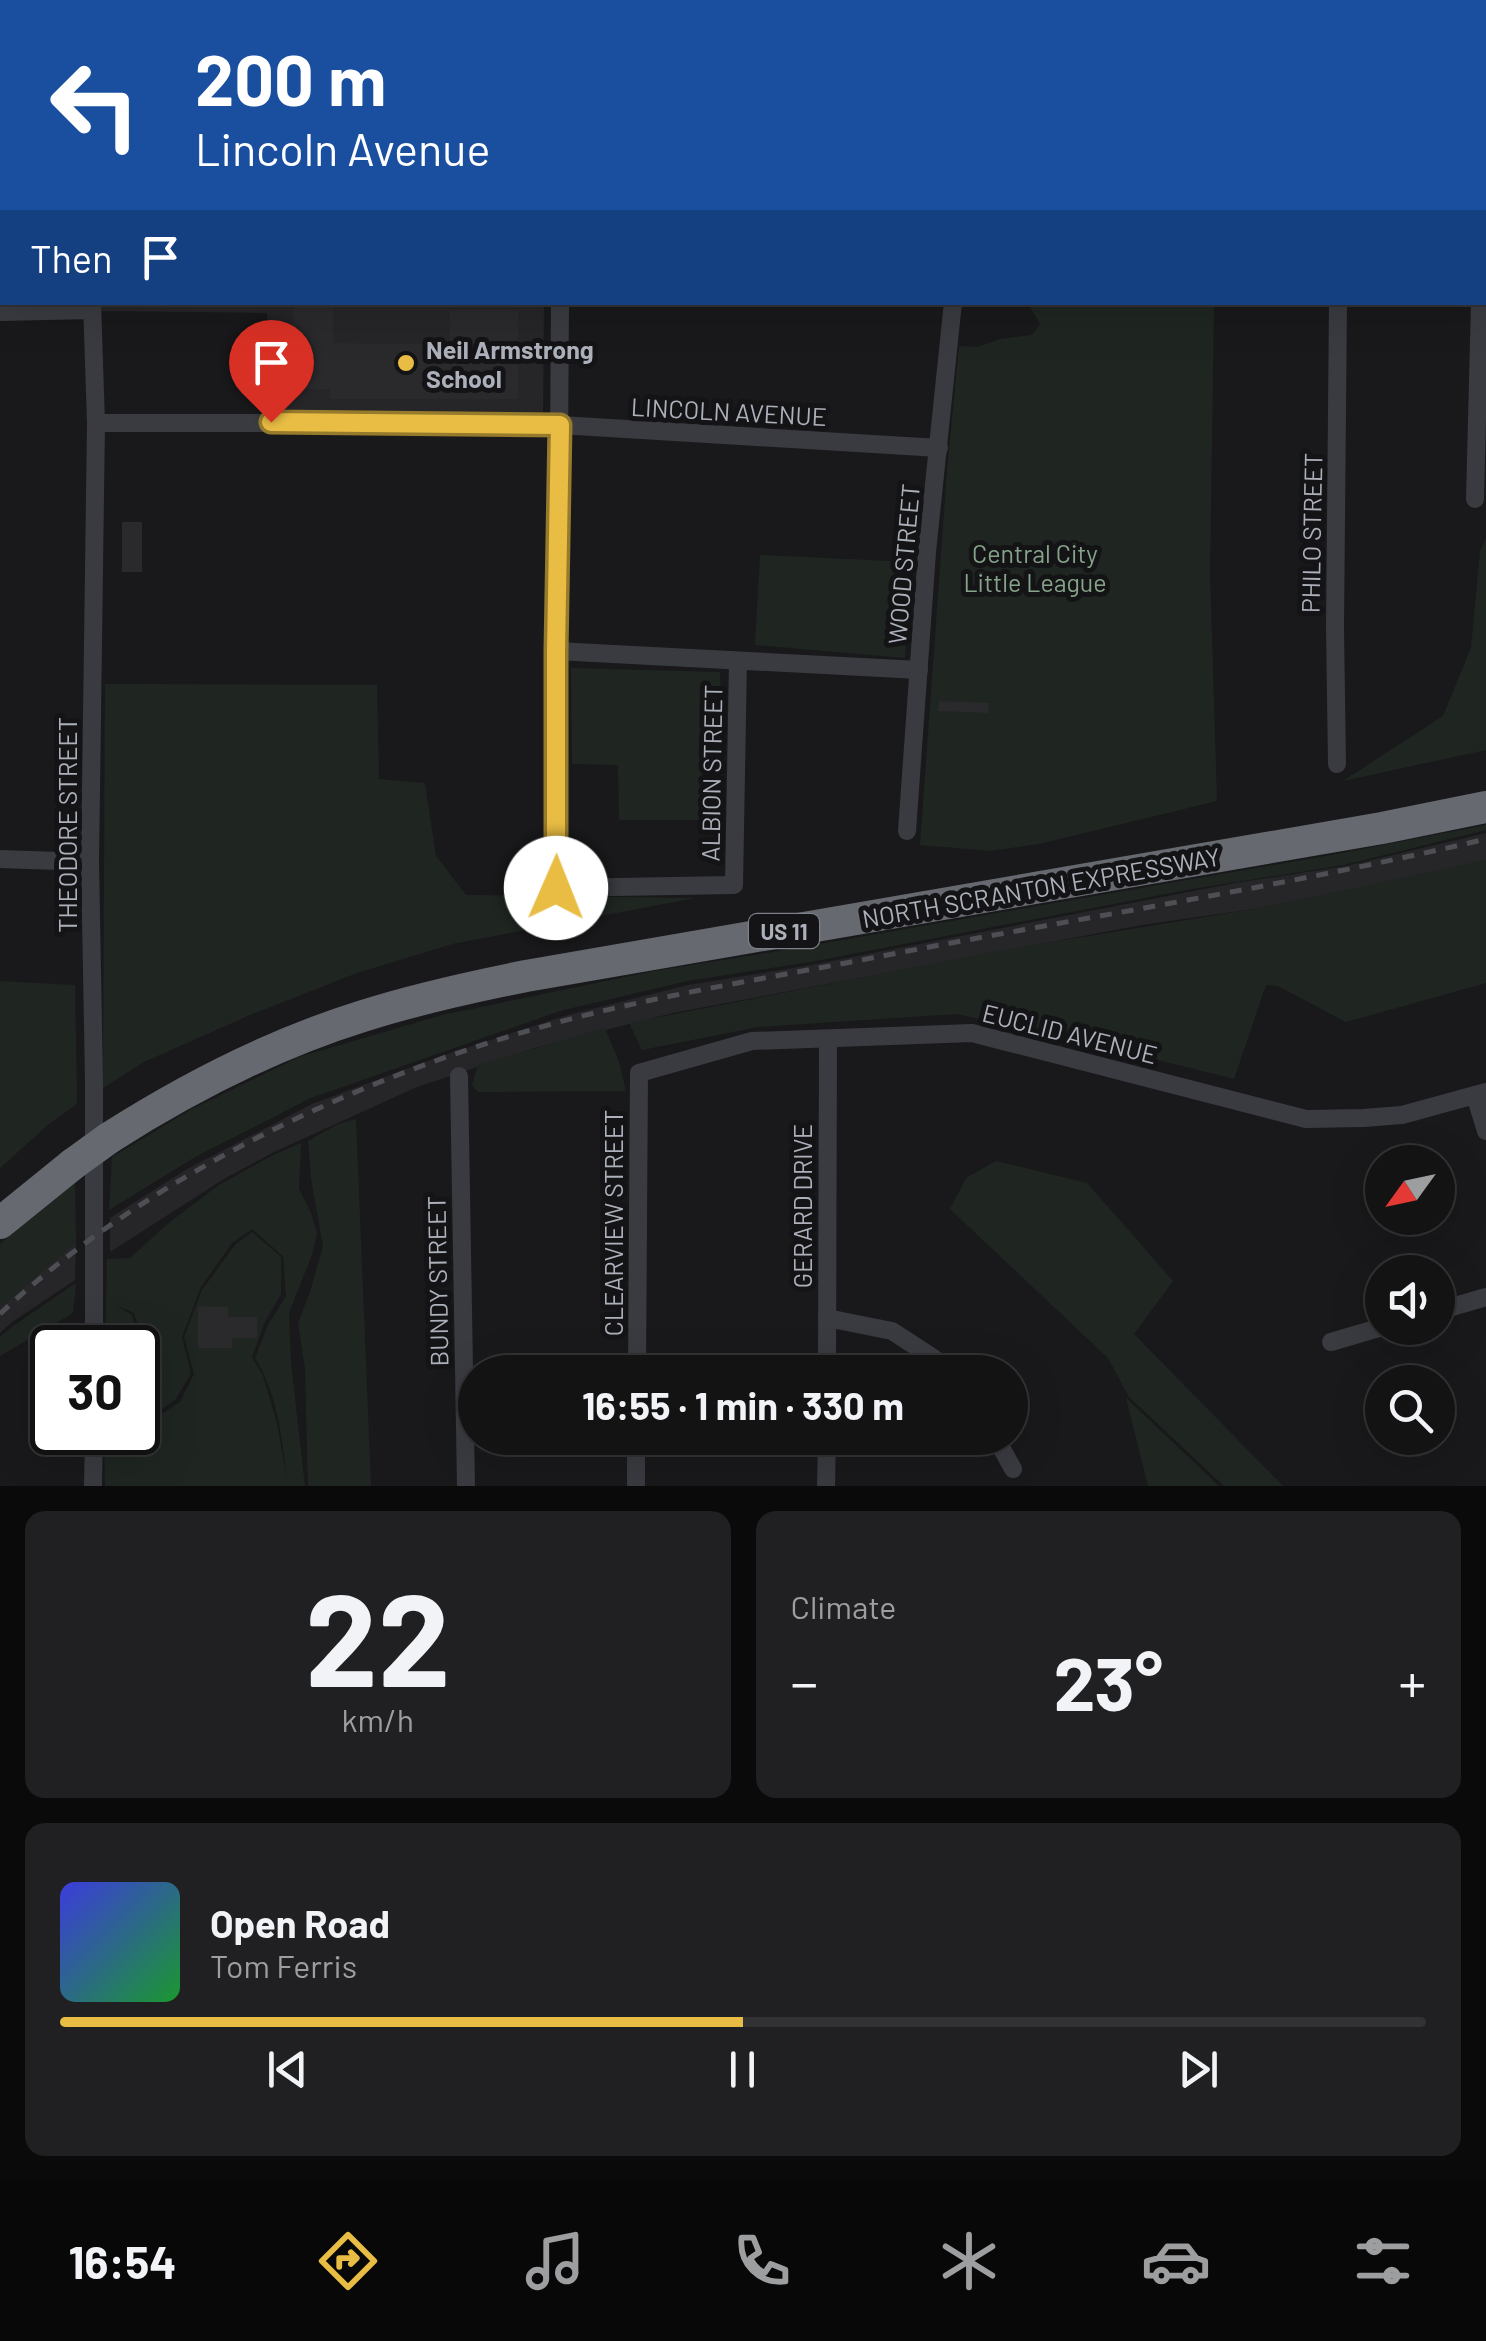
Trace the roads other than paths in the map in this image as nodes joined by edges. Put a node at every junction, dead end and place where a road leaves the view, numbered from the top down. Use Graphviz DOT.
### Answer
graph roads {
  1 [pos="560,305"];
  2 [pos="953,305"];
  3 [pos="1338,305"];
  4 [pos="1480,305"];
  5 [pos="92,306"];
  6 [pos="0,312"];
  7 [pos="96,423"];
  8 [pos="560,425"];
  9 [pos="939,448"];
  10 [pos="1475,499"];
  11 [pos="556,651"];
  12 [pos="738,661"];
  13 [pos="919,670"];
  14 [pos="1337,764"];
  15 [pos="1486,786"];
  16 [pos="1486,807"];
  17 [pos="907,831"];
  18 [pos="0,859"];
  19 [pos="90,862"];
  20 [pos="828,1039"];
  21 [pos="639,1073"];
  22 [pos="459,1076"];
  23 [pos="1481,1094"];
  24 [pos="109,1126"];
  25 [pos="1486,1131"];
  26 [pos="73,1151"];
  27 [pos="0,1196"];
  28 [pos="0,1224"];
  29 [pos="1486,1298"];
  30 [pos="1455,1307"];
  31 [pos="827,1318"];
  32 [pos="94,1325"];
  33 [pos="1365,1332"];
  34 [pos="1331,1342"];
  35 [pos="637,1355"];
  36 [pos="827,1355"];
  37 [pos="930,1355"];
  38 [pos="94,1455"];
  39 [pos="636,1455"];
  40 [pos="826,1455"];
  41 [pos="1006,1455"];
  42 [pos="1014,1470"];
  43 [pos="94,1486"];
  44 [pos="466,1486"];
  45 [pos="636,1486"];
  46 [pos="826,1486"];
  1 -- 8 [label="street"];
  2 -- 9 [label="street, WOOD STREET"];
  3 -- 14 [label="street, PHILO STREET"];
  4 -- 10 [label="street"];
  5 -- 6 [label="street"];
  5 -- 7 [label="street, THEODORE STREET"];
  7 -- 8 [label="street, LINCOLN AVENUE"];
  7 -- 19 [label="street, THEODORE STREET"];
  8 -- 9 [label="street, LINCOLN AVENUE"];
  8 -- 11 [label="street"];
  9 -- 13 [label="street, WOOD STREET"];
  11 -- 12 [label="street"];
  11 -- 12 [label="street, ALBION STREET"];
  12 -- 13 [label="street"];
  13 -- 17 [label="street, WOOD STREET"];
  15 -- 24 [label="highway, NORTH SCRANTON EXPRESSWAY / US 11"];
  16 -- 24 [label="highway, NORTH SCRANTON EXPRESSWAY / US 11"];
  18 -- 19 [label="street"];
  19 -- 32 [label="street, THEODORE STREET"];
  20 -- 21 [label="street, EUCLID AVENUE"];
  20 -- 23 [label="street, EUCLID AVENUE"];
  20 -- 31 [label="street, GERARD DRIVE"];
  21 -- 35 [label="street, CLEARVIEW STREET"];
  22 -- 44 [label="street, BUNDY STREET"];
  23 -- 25 [label="street"];
  24 -- 26 [label="highway, NORTH SCRANTON EXPRESSWAY / US 11, bridge"];
  26 -- 27 [label="highway, NORTH SCRANTON EXPRESSWAY / US 11"];
  26 -- 28 [label="highway, NORTH SCRANTON EXPRESSWAY / US 11"];
  29 -- 30 [label="street"];
  31 -- 36 [label="street, GERARD DRIVE"];
  31 -- 37 [label="street"];
  33 -- 34 [label="street"];
  38 -- 43 [label="street"];
  39 -- 45 [label="street"];
  40 -- 46 [label="street"];
  41 -- 42 [label="street"];
}
